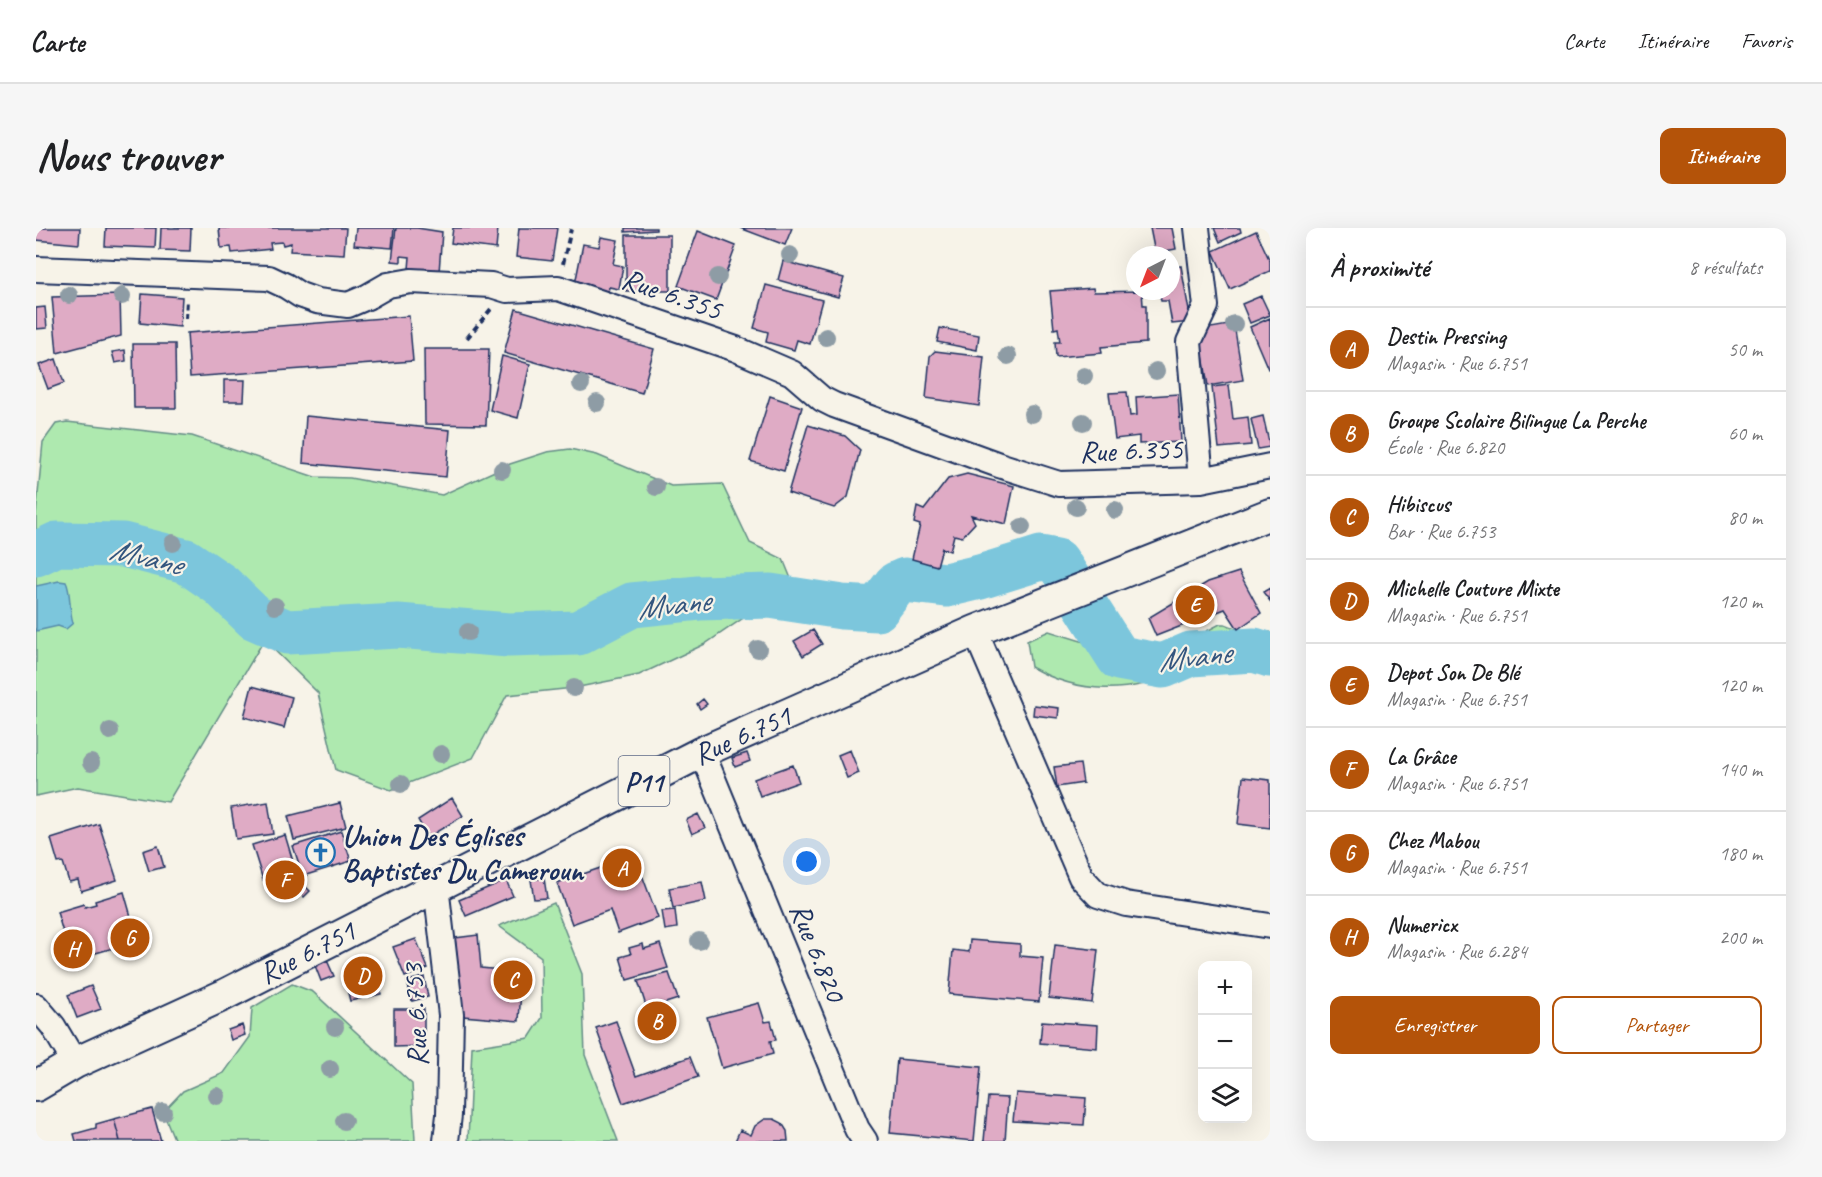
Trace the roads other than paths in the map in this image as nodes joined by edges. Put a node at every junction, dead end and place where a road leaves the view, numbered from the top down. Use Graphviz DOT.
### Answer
graph roads {
  1 [pos="1197,228"];
  2 [pos="36,269"];
  3 [pos="1270,466"];
  4 [pos="1201,480"];
  5 [pos="1270,514"];
  6 [pos="975,631"];
  7 [pos="702,752"];
  8 [pos="436,886"];
  9 [pos="1270,926"];
  10 [pos="36,1006"];
  11 [pos="75,1063"];
  12 [pos="36,1086"];
  13 [pos="446,1141"];
  14 [pos="865,1141"];
  1 -- 4 [label="street"];
  2 -- 4 [label="street, Rue 6.355"];
  3 -- 4 [label="street, Rue 6.355"];
  5 -- 6 [label="main road, Rue 6.751 / P11"];
  6 -- 7 [label="main road, Rue 6.751 / P11"];
  6 -- 9 [label="street"];
  7 -- 8 [label="main road, Rue 6.751 / P11"];
  7 -- 14 [label="street, Rue 6.820"];
  8 -- 11 [label="main road, Rue 6.751 / P11"];
  8 -- 13 [label="street, Rue 6.753"];
  10 -- 11 [label="street"];
  11 -- 12 [label="main road, Rue 6.751 / P11"];
}
